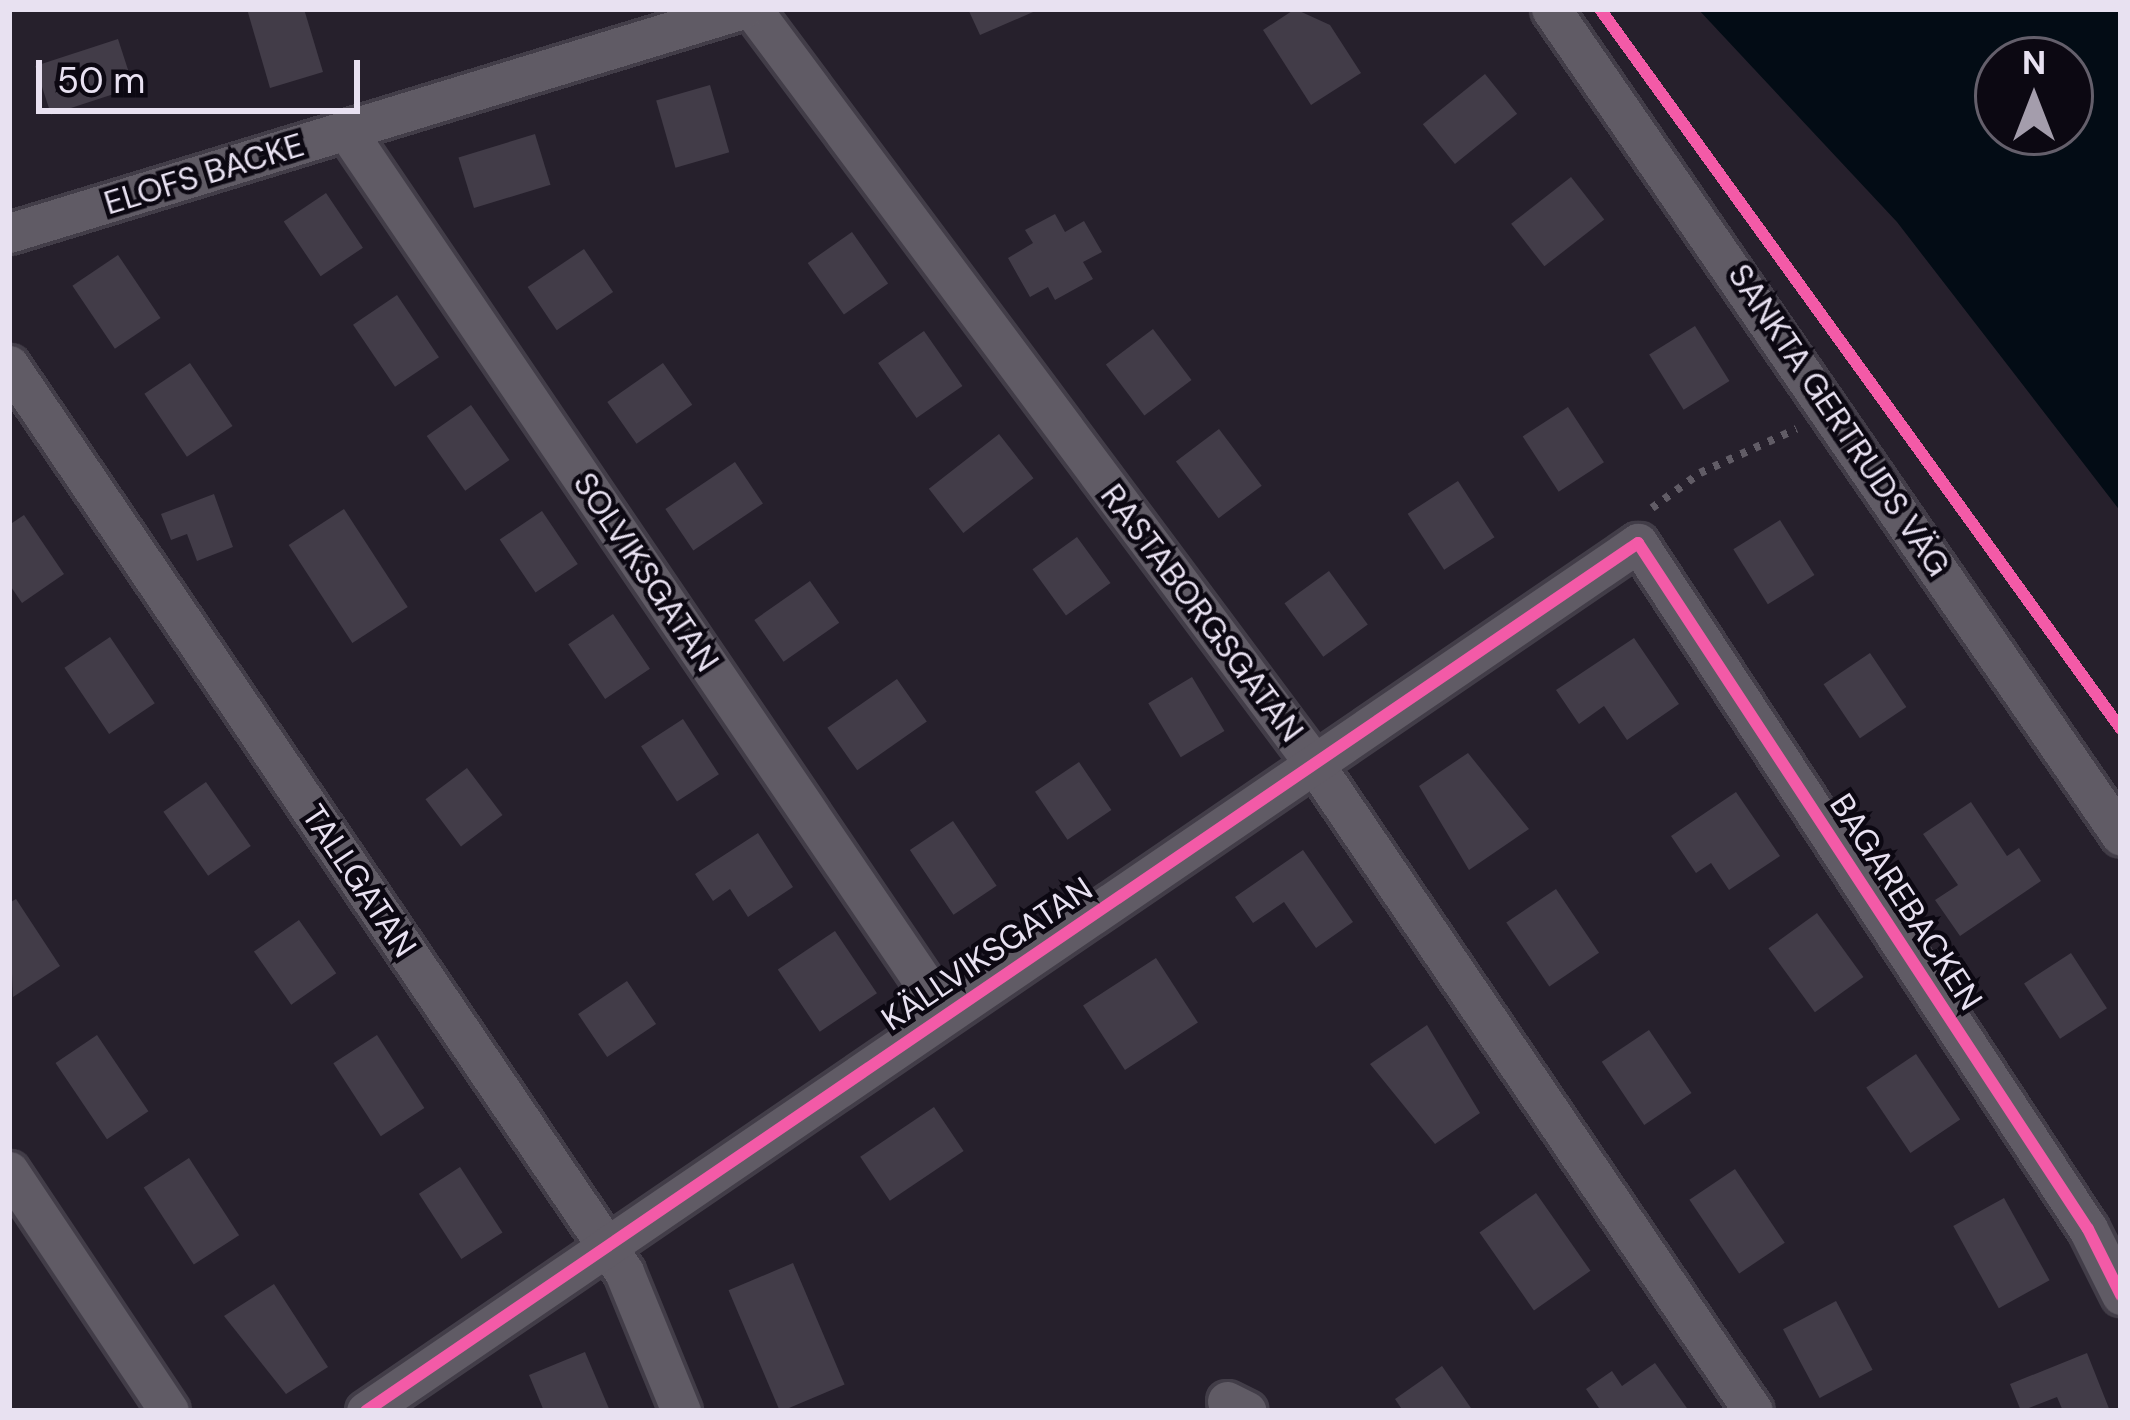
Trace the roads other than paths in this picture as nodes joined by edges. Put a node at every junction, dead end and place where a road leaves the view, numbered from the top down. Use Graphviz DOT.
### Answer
graph roads {
  1 [pos="743,9"];
  2 [pos="752,9"];
  3 [pos="1551,9"];
  4 [pos="346,130"];
  5 [pos="9,233"];
  6 [pos="9,365"];
  7 [pos="1645,525"];
  8 [pos="1315,765"];
  9 [pos="2121,836"];
  10 [pos="945,1015"];
  11 [pos="9,1171"];
  12 [pos="608,1248"];
  13 [pos="2121,1295"];
  14 [pos="169,1411"];
  15 [pos="366,1411"];
  16 [pos="681,1411"];
  17 [pos="1753,1411"];
  1 -- 4 [label="street, ELOFS BACKE"];
  2 -- 8 [label="street, RASTABORGSGATAN"];
  3 -- 9 [label="street, SANKTA GERTRUDS VÄG"];
  4 -- 5 [label="street, ELOFS BACKE"];
  4 -- 10 [label="street, SOLVIKSGATAN"];
  6 -- 12 [label="street, TALLGATAN"];
  7 -- 8 [label="street, KÄLLVIKSGATAN"];
  7 -- 13 [label="street, BAGAREBACKEN"];
  8 -- 10 [label="street, KÄLLVIKSGATAN"];
  8 -- 17 [label="street, RASTABORGSGATAN"];
  10 -- 12 [label="street, KÄLLVIKSGATAN"];
  11 -- 14 [label="street"];
  12 -- 15 [label="street, KÄLLVIKSGATAN"];
  12 -- 16 [label="street, TALLGATAN"];
}
